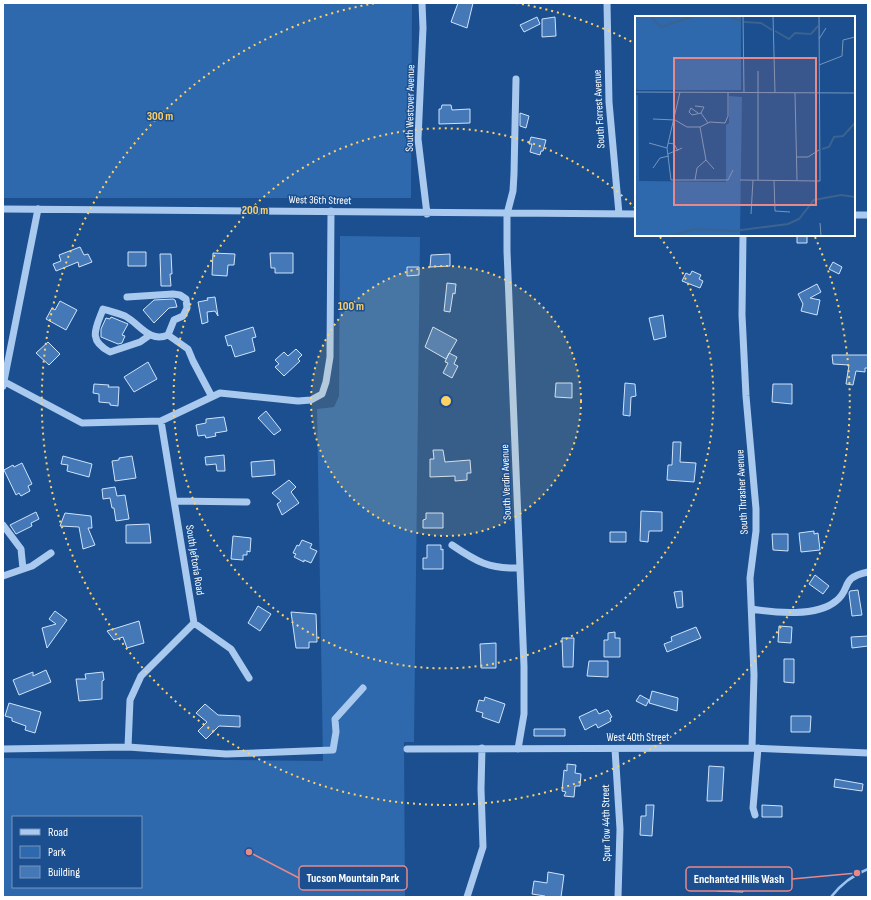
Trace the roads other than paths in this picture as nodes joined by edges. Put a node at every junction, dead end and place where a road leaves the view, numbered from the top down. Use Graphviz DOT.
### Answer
graph roads {
  1 [pos="422,3"];
  2 [pos="607,3"];
  3 [pos="516,80"];
  4 [pos="3,209"];
  5 [pos="38,209"];
  6 [pos="331,211"];
  7 [pos="427,214"];
  8 [pos="508,214"];
  9 [pos="618,214"];
  10 [pos="635,214"];
  11 [pos="855,215"];
  12 [pos="868,215"];
  13 [pos="744,236"];
  14 [pos="127,297"];
  15 [pos="168,335"];
  16 [pos="150,336"];
  17 [pos="3,383"];
  18 [pos="212,397"];
  19 [pos="161,420"];
  20 [pos="174,501"];
  21 [pos="247,502"];
  22 [pos="3,525"];
  23 [pos="452,544"];
  24 [pos="51,553"];
  25 [pos="520,568"];
  26 [pos="23,569"];
  27 [pos="868,572"];
  28 [pos="3,576"];
  29 [pos="752,609"];
  30 [pos="194,623"];
  31 [pos="249,678"];
  32 [pos="363,688"];
  33 [pos="128,747"];
  34 [pos="407,748"];
  35 [pos="482,748"];
  36 [pos="615,748"];
  37 [pos="755,748"];
  38 [pos="3,749"];
  39 [pos="518,749"];
  40 [pos="868,752"];
  41 [pos="755,815"];
  42 [pos="467,897"];
  43 [pos="618,897"];
  1 -- 7 [label="street, South Westover Avenue"];
  2 -- 9 [label="street, South Forrest Avenue"];
  3 -- 8 [label="street, South Verdin Avenue"];
  4 -- 5 [label="street, West 36th Street"];
  5 -- 6 [label="street, West 36th Street"];
  5 -- 17 [label="street"];
  6 -- 7 [label="street, West 36th Street"];
  6 -- 18 [label="street"];
  7 -- 8 [label="street, West 36th Street"];
  8 -- 9 [label="street, West 36th Street"];
  8 -- 25 [label="street, South Verdin Avenue"];
  9 -- 10 [label="street, West 36th Street"];
  11 -- 12 [label="street"];
  13 -- 29 [label="street, South Thrasher Avenue"];
  14 -- 15 [label="street"];
  15 -- 16 [label="street"];
  15 -- 18 [label="street"];
  16 -- 16 [label="street"];
  17 -- 19 [label="street"];
  18 -- 19 [label="street"];
  19 -- 20 [label="street, South Jeftoria Road"];
  20 -- 21 [label="street"];
  20 -- 30 [label="street, South Jeftoria Road"];
  22 -- 26 [label="street"];
  23 -- 25 [label="street"];
  24 -- 26 [label="street"];
  25 -- 39 [label="street, South Verdin Avenue"];
  26 -- 28 [label="street"];
  27 -- 29 [label="street"];
  29 -- 37 [label="street, South Thrasher Avenue"];
  30 -- 31 [label="street"];
  30 -- 33 [label="street"];
  32 -- 33 [label="street"];
  33 -- 38 [label="street"];
  34 -- 35 [label="street, West 40th Street"];
  35 -- 39 [label="street, West 40th Street"];
  35 -- 42 [label="street"];
  36 -- 37 [label="street, West 40th Street"];
  36 -- 39 [label="street, West 40th Street"];
  36 -- 43 [label="street, Spur Tow 44th Street"];
  37 -- 40 [label="street, West 40th Street"];
  37 -- 41 [label="street, South Thrasher Avenue"];
}
